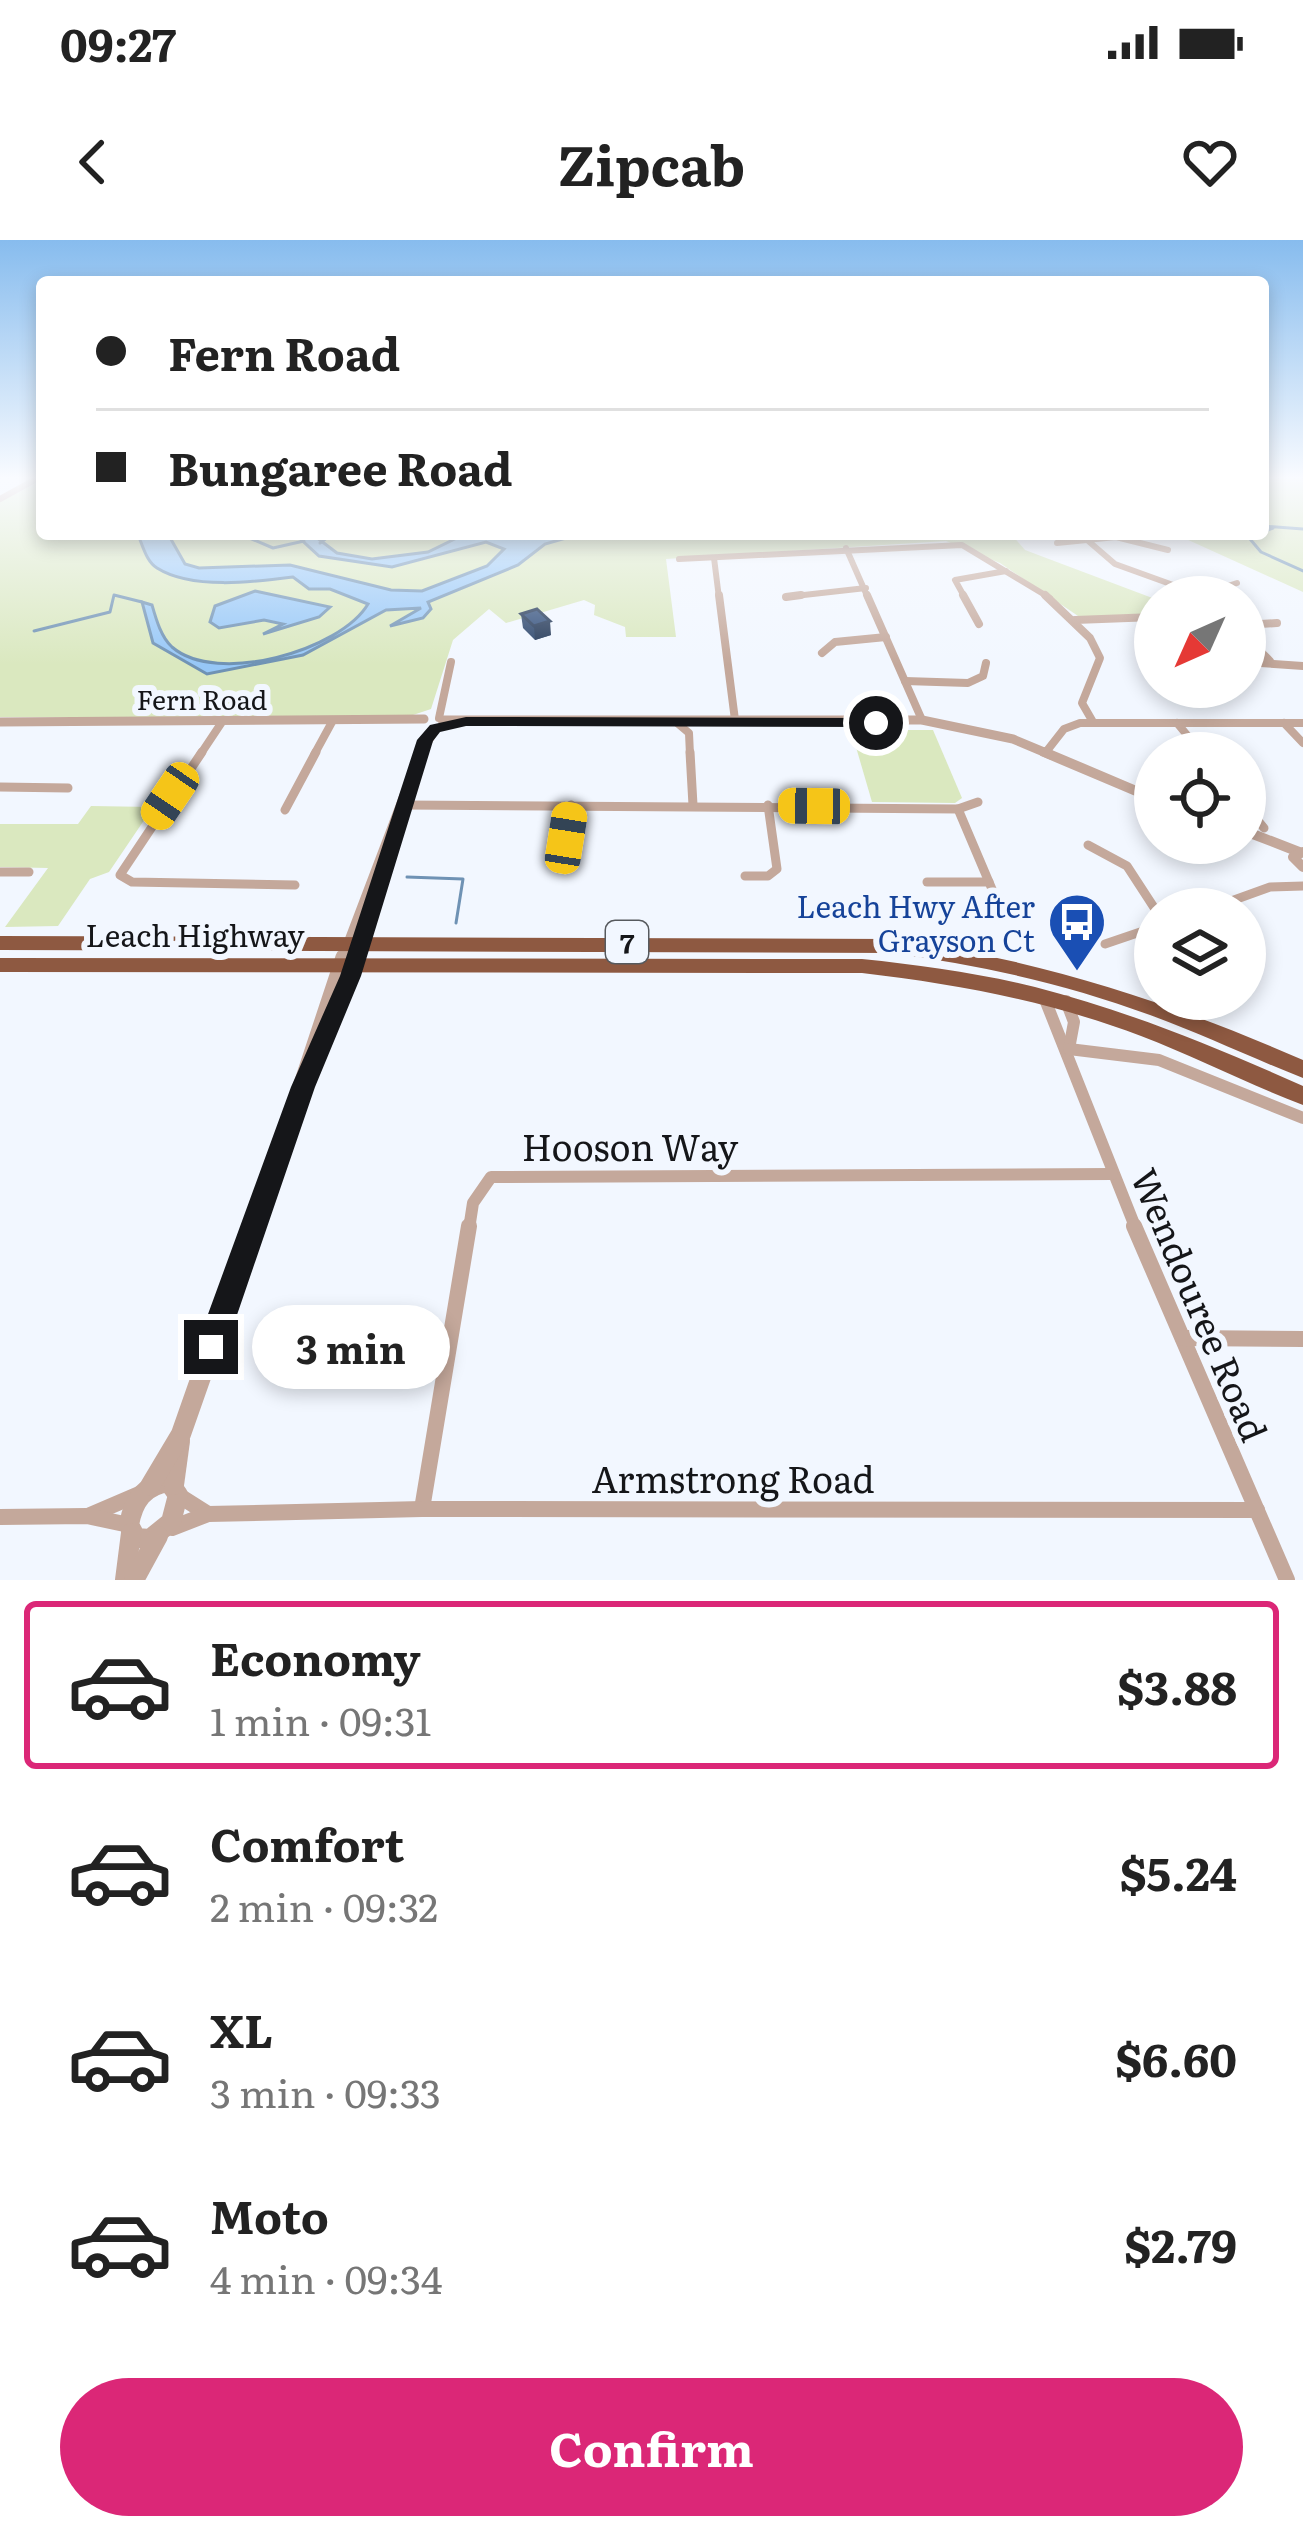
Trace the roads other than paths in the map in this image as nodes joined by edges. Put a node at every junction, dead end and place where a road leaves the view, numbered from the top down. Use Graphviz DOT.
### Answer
graph roads {
  1 [pos="1079,540"];
  2 [pos="1087,540"];
  3 [pos="1136,540"];
  4 [pos="1057,543"];
  5 [pos="846,548"];
  6 [pos="1168,550"];
  7 [pos="714,558"];
  8 [pos="679,559"];
  9 [pos="1006,571"];
  10 [pos="1147,576"];
  11 [pos="866,588"];
  12 [pos="786,597"];
  13 [pos="1134,618"];
  14 [pos="1075,620"];
  15 [pos="1277,623"];
  16 [pos="979,624"];
  17 [pos="1266,624"];
  18 [pos="886,637"];
  19 [pos="822,653"];
  20 [pos="1266,657"];
  21 [pos="1266,661"];
  22 [pos="1270,661"];
  23 [pos="451,662"];
  24 [pos="986,663"];
  25 [pos="1303,665"];
  26 [pos="905,681"];
  27 [pos="735,720"];
  28 [pos="922,720"];
  29 [pos="0,722"];
  30 [pos="222,722"];
  31 [pos="332,722"];
  32 [pos="1093,722"];
  33 [pos="432,723"];
  34 [pos="1177,723"];
  35 [pos="1284,723"];
  36 [pos="1303,723"];
  37 [pos="681,724"];
  38 [pos="1184,732"];
  39 [pos="1303,742"];
  40 [pos="1046,752"];
  41 [pos="0,787"];
  42 [pos="68,788"];
  43 [pos="1134,790"];
  44 [pos="978,802"];
  45 [pos="403,805"];
  46 [pos="571,805"];
  47 [pos="693,805"];
  48 [pos="768,805"];
  49 [pos="958,808"];
  50 [pos="285,810"];
  51 [pos="1266,843"];
  52 [pos="1088,845"];
  53 [pos="561,848"];
  54 [pos="1300,862"];
  55 [pos="0,872"];
  56 [pos="29,872"];
  57 [pos="745,876"];
  58 [pos="928,882"];
  59 [pos="989,882"];
  60 [pos="295,885"];
  61 [pos="1303,886"];
  62 [pos="1141,888"];
  63 [pos="1266,888"];
  64 [pos="1000,908"];
  65 [pos="1134,934"];
  66 [pos="355,940"];
  67 [pos="0,943"];
  68 [pos="1105,944"];
  69 [pos="938,952"];
  70 [pos="347,964"];
  71 [pos="0,965"];
  72 [pos="1041,993"];
  73 [pos="1066,1000"];
  74 [pos="1069,1049"];
  75 [pos="1303,1069"];
  76 [pos="1303,1096"];
  77 [pos="1303,1118"];
  78 [pos="1112,1174"];
  79 [pos="1183,1338"];
  80 [pos="1303,1339"];
  81 [pos="181,1434"];
  82 [pos="146,1489"];
  83 [pos="176,1490"];
  84 [pos="422,1509"];
  85 [pos="1257,1510"];
  86 [pos="208,1514"];
  87 [pos="87,1516"];
  88 [pos="0,1517"];
  89 [pos="130,1529"];
  90 [pos="161,1533"];
  91 [pos="129,1580"];
  92 [pos="1287,1580"];
  1 -- 4 [label="street"];
  2 -- 10 [label="street"];
  3 -- 6 [label="street"];
  5 -- 7 [label="street"];
  5 -- 9 [label="street"];
  5 -- 11 [label="street"];
  7 -- 8 [label="street"];
  7 -- 27 [label="street"];
  9 -- 14 [label="street"];
  9 -- 16 [label="street"];
  11 -- 12 [label="street"];
  11 -- 18 [label="street"];
  13 -- 14 [label="street"];
  14 -- 32 [label="street"];
  15 -- 17 [label="street"];
  18 -- 19 [label="street"];
  18 -- 26 [label="street"];
  20 -- 22 [label="street"];
  21 -- 22 [label="street"];
  22 -- 25 [label="street"];
  23 -- 33 [label="street"];
  24 -- 26 [label="street"];
  26 -- 28 [label="street"];
  27 -- 28 [label="street, Fern Road"];
  27 -- 37 [label="street, Fern Road"];
  28 -- 40 [label="street, Fern Road"];
  29 -- 30 [label="street, Fern Road"];
  30 -- 31 [label="street, Fern Road"];
  30 -- 60 [label="street"];
  31 -- 33 [label="street, Fern Road"];
  31 -- 50 [label="street"];
  32 -- 34 [label="street"];
  32 -- 40 [label="street"];
  33 -- 37 [label="street, Fern Road"];
  33 -- 45 [label="street"];
  34 -- 35 [label="street"];
  34 -- 38 [label="street"];
  35 -- 36 [label="street"];
  35 -- 39 [label="street"];
  37 -- 47 [label="street"];
  40 -- 43 [label="street, Fern Road"];
  41 -- 42 [label="street"];
  44 -- 49 [label="street"];
  45 -- 46 [label="street"];
  45 -- 66 [label="street"];
  46 -- 47 [label="street"];
  46 -- 53 [label="street"];
  47 -- 48 [label="street"];
  48 -- 49 [label="street"];
  48 -- 57 [label="street"];
  49 -- 59 [label="street"];
  51 -- 54 [label="street"];
  52 -- 62 [label="street"];
  55 -- 56 [label="street"];
  58 -- 59 [label="street"];
  59 -- 64 [label="street"];
  61 -- 63 [label="street"];
  65 -- 68 [label="street"];
  66 -- 67 [label="highway, Leach Highway / 7"];
  66 -- 69 [label="highway, Leach Highway / 7"];
  66 -- 70 [label="street"];
  69 -- 73 [label="highway"];
  69 -- 75 [label="highway, Leach Highway / 7"];
  70 -- 71 [label="highway, Leach Highway / 7"];
  70 -- 72 [label="highway, Leach Highway / 7"];
  70 -- 81 [label="street"];
  72 -- 73 [label="highway, Leach Highway / 7"];
  72 -- 74 [label="street, Wendouree Road"];
  73 -- 74 [label="street, Wendouree Road"];
  73 -- 76 [label="highway, Leach Highway / 7"];
  74 -- 77 [label="street"];
  74 -- 78 [label="street, Wendouree Road"];
  78 -- 79 [label="street, Wendouree Road"];
  78 -- 84 [label="street, Hooson Way"];
  79 -- 80 [label="street"];
  79 -- 85 [label="street, Wendouree Road"];
  81 -- 82 [label="street"];
  81 -- 83 [label="street"];
  82 -- 83 [label="street"];
  82 -- 87 [label="street"];
  82 -- 89 [label="street"];
  83 -- 86 [label="street"];
  83 -- 90 [label="street"];
  84 -- 85 [label="street, Armstrong Road"];
  84 -- 86 [label="street, Armstrong Road"];
  85 -- 92 [label="street, Wendouree Road"];
  86 -- 90 [label="street, Armstrong Road"];
  87 -- 88 [label="street"];
  87 -- 89 [label="street"];
  89 -- 90 [label="street"];
  89 -- 91 [label="street"];
  90 -- 91 [label="street"];
}
